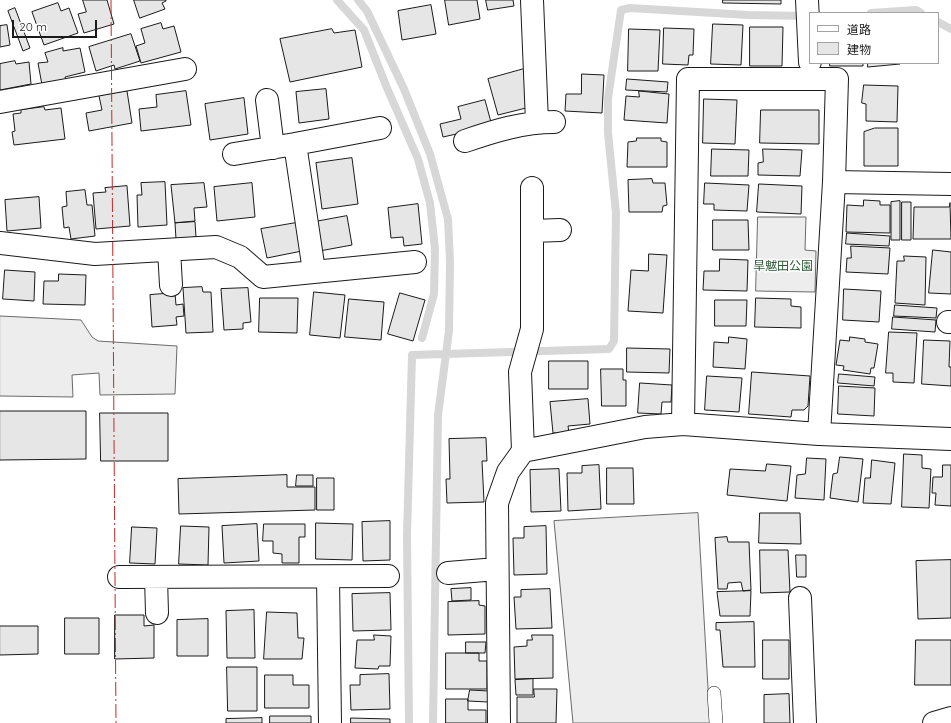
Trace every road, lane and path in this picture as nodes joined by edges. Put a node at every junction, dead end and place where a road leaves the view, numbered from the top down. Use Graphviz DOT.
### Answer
graph roads {
  1 [pos="532,0"];
  2 [pos="808,10"];
  3 [pos="809,39"];
  4 [pos="810,68"];
  5 [pos="185,69"];
  6 [pos="267,100"];
  7 [pos="0,102"];
  8 [pos="380,128"];
  9 [pos="465,141"];
  10 [pos="295,144"];
  11 [pos="273,148"];
  12 [pos="234,154"];
  13 [pos="834,182"];
  14 [pos="951,184"];
  15 [pos="532,188"];
  16 [pos="560,230"];
  17 [pos="532,231"];
  18 [pos="0,243"];
  19 [pos="168,250"];
  20 [pos="415,262"];
  21 [pos="314,271"];
  22 [pos="171,285"];
  23 [pos="683,424"];
  24 [pos="819,434"];
  25 [pos="951,439"];
  26 [pos="523,451"];
  27 [pos="497,569"];
  28 [pos="448,573"];
  29 [pos="388,576"];
  30 [pos="119,577"];
  31 [pos="156,577"];
  32 [pos="328,577"];
  33 [pos="800,598"];
  34 [pos="157,613"];
  35 [pos="714,693"];
  36 [pos="951,718"];
  37 [pos="330,723"];
  38 [pos="498,723"];
  39 [pos="716,723"];
  40 [pos="805,723"];
  41 [pos="934,723"];
  1 -- 9 [label="main road"];
  2 -- 3 [label="main road"];
  4 -- 13 [label="main road"];
  4 -- 23 [label="main road"];
  5 -- 7 [label="main road"];
  6 -- 11 [label="main road"];
  8 -- 10 [label="main road"];
  10 -- 11 [label="main road"];
  10 -- 21 [label="main road"];
  11 -- 12 [label="main road"];
  13 -- 14 [label="main road"];
  13 -- 24 [label="main road"];
  15 -- 17 [label="main road"];
  16 -- 17 [label="main road"];
  17 -- 26 [label="main road"];
  18 -- 19 [label="main road"];
  19 -- 21 [label="main road"];
  19 -- 22 [label="main road"];
  20 -- 21 [label="main road"];
  23 -- 24 [label="main road"];
  23 -- 26 [label="main road"];
  24 -- 25 [label="main road"];
  26 -- 27 [label="main road"];
  27 -- 28 [label="main road"];
  27 -- 38 [label="main road"];
  29 -- 32 [label="main road"];
  30 -- 31 [label="main road"];
  31 -- 32 [label="main road"];
  31 -- 34 [label="main road"];
  32 -- 37 [label="main road"];
  33 -- 40 [label="main road"];
  35 -- 39 [label="lane"];
  36 -- 41 [label="main road"];
}
